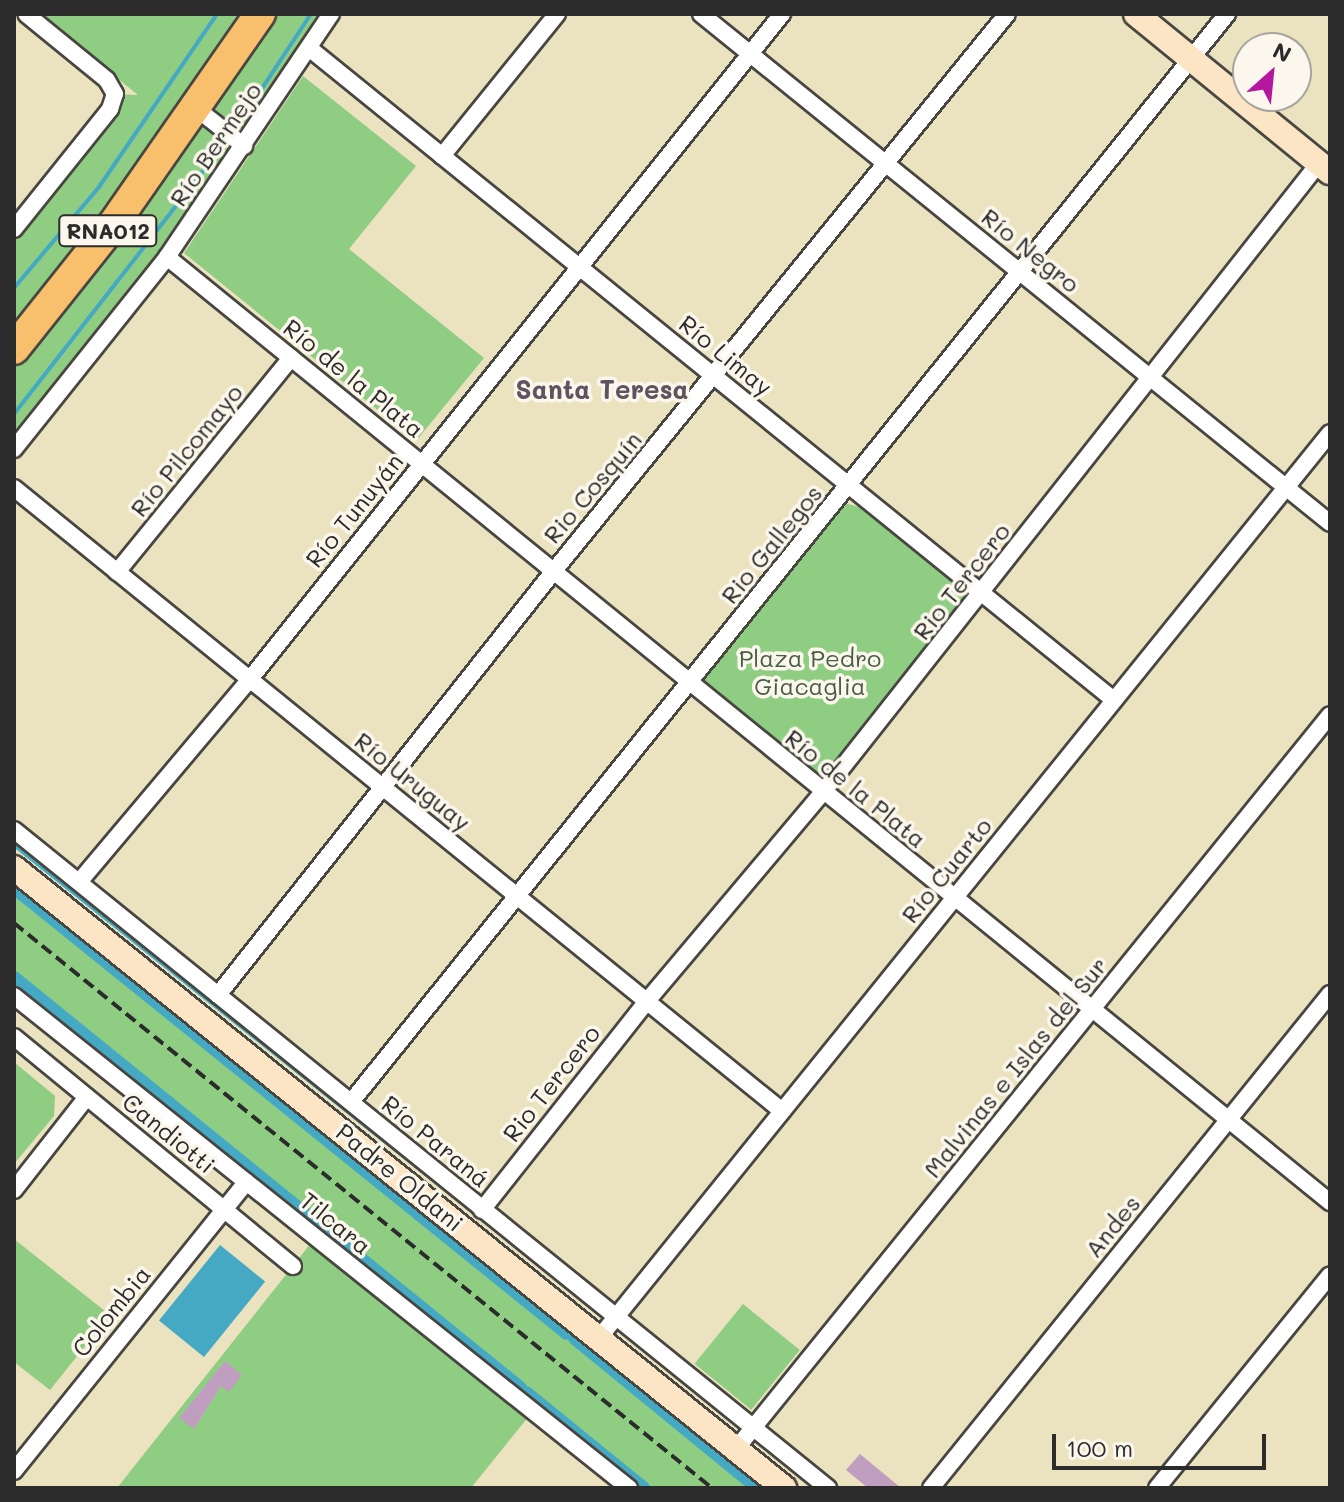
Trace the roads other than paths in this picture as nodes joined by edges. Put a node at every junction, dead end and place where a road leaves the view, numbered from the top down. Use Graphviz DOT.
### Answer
graph roads {
  1 [pos="26,14"];
  2 [pos="260,14"];
  3 [pos="331,14"];
  4 [pos="557,14"];
  5 [pos="701,14"];
  6 [pos="782,14"];
  7 [pos="1007,14"];
  8 [pos="1136,14"];
  9 [pos="1227,14"];
  10 [pos="309,48"];
  11 [pos="750,54"];
  12 [pos="1191,59"];
  13 [pos="197,109"];
  14 [pos="244,146"];
  15 [pos="442,156"];
  16 [pos="886,164"];
  17 [pos="1324,167"];
  18 [pos="14,229"];
  19 [pos="167,257"];
  20 [pos="579,267"];
  21 [pos="1020,272"];
  22 [pos="14,349"];
  23 [pos="291,358"];
  24 [pos="715,377"];
  25 [pos="1152,379"];
  26 [pos="1330,433"];
  27 [pos="14,449"];
  28 [pos="422,464"];
  29 [pos="848,485"];
  30 [pos="14,488"];
  31 [pos="1286,488"];
  32 [pos="1330,523"];
  33 [pos="117,572"];
  34 [pos="553,572"];
  35 [pos="982,593"];
  36 [pos="250,679"];
  37 [pos="690,683"];
  38 [pos="1114,700"];
  39 [pos="1330,715"];
  40 [pos="383,787"];
  41 [pos="823,792"];
  42 [pos="14,830"];
  43 [pos="14,868"];
  44 [pos="79,882"];
  45 [pos="517,896"];
  46 [pos="954,899"];
  47 [pos="1330,994"];
  48 [pos="218,995"];
  49 [pos="14,996"];
  50 [pos="647,1001"];
  51 [pos="1091,1010"];
  52 [pos="14,1037"];
  53 [pos="87,1097"];
  54 [pos="351,1102"];
  55 [pos="782,1111"];
  56 [pos="1228,1120"];
  57 [pos="246,1182"];
  58 [pos="14,1190"];
  59 [pos="1330,1202"];
  60 [pos="224,1209"];
  61 [pos="482,1210"];
  62 [pos="293,1266"];
  63 [pos="1330,1275"];
  64 [pos="615,1318"];
  65 [pos="599,1338"];
  66 [pos="753,1428"];
  67 [pos="736,1449"];
  68 [pos="14,1471"];
  69 [pos="629,1488"];
  70 [pos="784,1488"];
  71 [pos="828,1488"];
  72 [pos="931,1488"];
  73 [pos="1157,1488"];
  1 -- 18 [label="street"];
  2 -- 13 [label="highway, RNA012"];
  3 -- 10 [label="street, Río Bermejo"];
  4 -- 15 [label="street"];
  5 -- 11 [label="street, Río Negro"];
  6 -- 11 [label="street, Río Tunuyán"];
  7 -- 16 [label="street, Rio Cosquín"];
  8 -- 12 [label="main road"];
  9 -- 12 [label="street, Rio Gallegos"];
  10 -- 14 [label="street, Río Bermejo"];
  10 -- 15 [label="street, Río Limay"];
  11 -- 16 [label="street, Río Negro"];
  11 -- 20 [label="street, Río Tunuyán"];
  12 -- 17 [label="main road"];
  12 -- 21 [label="street, Rio Gallegos"];
  13 -- 14 [label="street"];
  13 -- 22 [label="highway, RNA012"];
  14 -- 19 [label="street, Río Bermejo"];
  15 -- 20 [label="street, Río Limay"];
  16 -- 21 [label="street, Río Negro"];
  16 -- 24 [label="street, Rio Cosquín"];
  17 -- 25 [label="street, Rio Tercero"];
  19 -- 23 [label="street, Río de la Plata"];
  19 -- 27 [label="street, Río Bermejo"];
  20 -- 24 [label="street, Río Limay"];
  20 -- 28 [label="street, Río Tunuyán"];
  21 -- 25 [label="street, Río Negro"];
  21 -- 29 [label="street, Rio Gallegos"];
  23 -- 28 [label="street, Río de la Plata"];
  23 -- 33 [label="street, Río Pilcomayo"];
  24 -- 29 [label="street, Río Limay"];
  24 -- 34 [label="street, Rio Cosquín"];
  25 -- 31 [label="street, Río Negro"];
  25 -- 35 [label="street, Rio Tercero"];
  26 -- 31 [label="street, Río Cuarto"];
  28 -- 34 [label="street, Río de la Plata"];
  28 -- 36 [label="street, Río Tunuyán"];
  29 -- 35 [label="street, Río Limay"];
  29 -- 37 [label="street, Rio Gallegos"];
  30 -- 33 [label="street, Río Uruguay"];
  31 -- 32 [label="street, Río Negro"];
  31 -- 38 [label="street, Río Cuarto"];
  33 -- 36 [label="street, Río Uruguay"];
  34 -- 37 [label="street, Río de la Plata"];
  34 -- 40 [label="street, Rio Cosquín"];
  35 -- 38 [label="street, Río Limay"];
  35 -- 41 [label="street, Rio Tercero"];
  36 -- 40 [label="street, Río Uruguay"];
  36 -- 44 [label="street, Río Tunuyán"];
  37 -- 41 [label="street, Río de la Plata"];
  37 -- 45 [label="street, Rio Gallegos"];
  38 -- 46 [label="street, Río Cuarto"];
  39 -- 51 [label="street, Malvinas e Islas del Sur"];
  40 -- 45 [label="street, Río Uruguay"];
  40 -- 48 [label="street, Rio Cosquín"];
  41 -- 46 [label="street, Río de la Plata"];
  41 -- 50 [label="street, Rio Tercero"];
  42 -- 44 [label="street, Río Paraná"];
  43 -- 65 [label="main road, Padre Oldani"];
  44 -- 48 [label="street, Río Paraná"];
  45 -- 50 [label="street, Río Uruguay"];
  45 -- 54 [label="street, Rio Gallegos"];
  46 -- 51 [label="street, Río de la Plata"];
  46 -- 55 [label="street, Río Cuarto"];
  47 -- 56 [label="street, Andes"];
  48 -- 54 [label="street, Río Paraná"];
  49 -- 57 [label="street, Tilcara"];
  50 -- 55 [label="street, Río Uruguay"];
  50 -- 61 [label="street, Rio Tercero"];
  51 -- 56 [label="street, Río de la Plata"];
  51 -- 66 [label="street, Malvinas e Islas del Sur"];
  52 -- 53 [label="street, Candiotti"];
  53 -- 58 [label="street"];
  53 -- 60 [label="street, Candiotti"];
  54 -- 61 [label="street, Río Paraná"];
  55 -- 64 [label="street, Río Cuarto"];
  56 -- 59 [label="street, Río de la Plata"];
  56 -- 72 [label="street, Andes"];
  57 -- 60 [label="street, Colombia"];
  57 -- 69 [label="street, Tilcara"];
  60 -- 62 [label="street, Candiotti"];
  60 -- 68 [label="street, Colombia"];
  61 -- 64 [label="street, Río Paraná"];
  63 -- 73 [label="street"];
  64 -- 65 [label="street, Río Cuarto"];
  64 -- 66 [label="street, Río Paraná"];
  65 -- 67 [label="main road, Padre Oldani"];
  66 -- 67 [label="street, Malvinas e Islas del Sur"];
  66 -- 71 [label="street, Río Paraná"];
  67 -- 70 [label="main road, Padre Oldani"];
}
